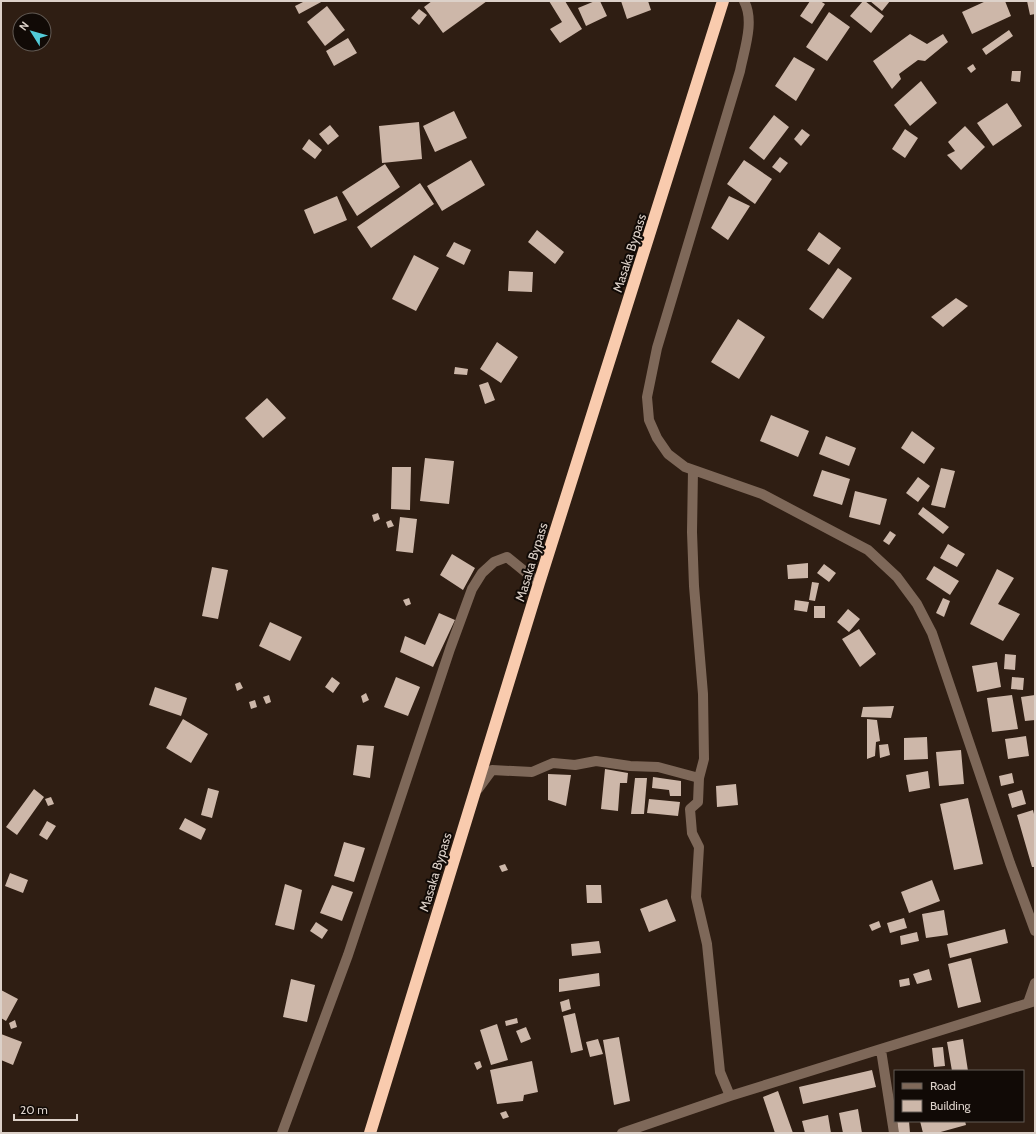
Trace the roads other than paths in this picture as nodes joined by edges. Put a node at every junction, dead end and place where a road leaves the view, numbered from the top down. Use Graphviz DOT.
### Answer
graph roads {
  1 [pos="744,1"];
  2 [pos="725,3"];
  3 [pos="693,470"];
  4 [pos="539,583"];
  5 [pos="699,778"];
  6 [pos="474,794"];
  7 [pos="1035,931"];
  8 [pos="1035,983"];
  9 [pos="1031,1002"];
  10 [pos="881,1050"];
  11 [pos="730,1096"];
  12 [pos="282,1133"];
  13 [pos="370,1133"];
  14 [pos="622,1133"];
  15 [pos="894,1133"];
  1 -- 3 [label="street"];
  2 -- 4 [label="highway, Masaka Bypass"];
  3 -- 5 [label="street"];
  3 -- 7 [label="street"];
  4 -- 6 [label="highway, Masaka Bypass"];
  4 -- 12 [label="street"];
  5 -- 6 [label="street"];
  5 -- 11 [label="street"];
  6 -- 13 [label="highway, Masaka Bypass"];
  8 -- 9 [label="street"];
  9 -- 10 [label="street"];
  10 -- 11 [label="street"];
  10 -- 15 [label="street"];
  11 -- 14 [label="street"];
}
